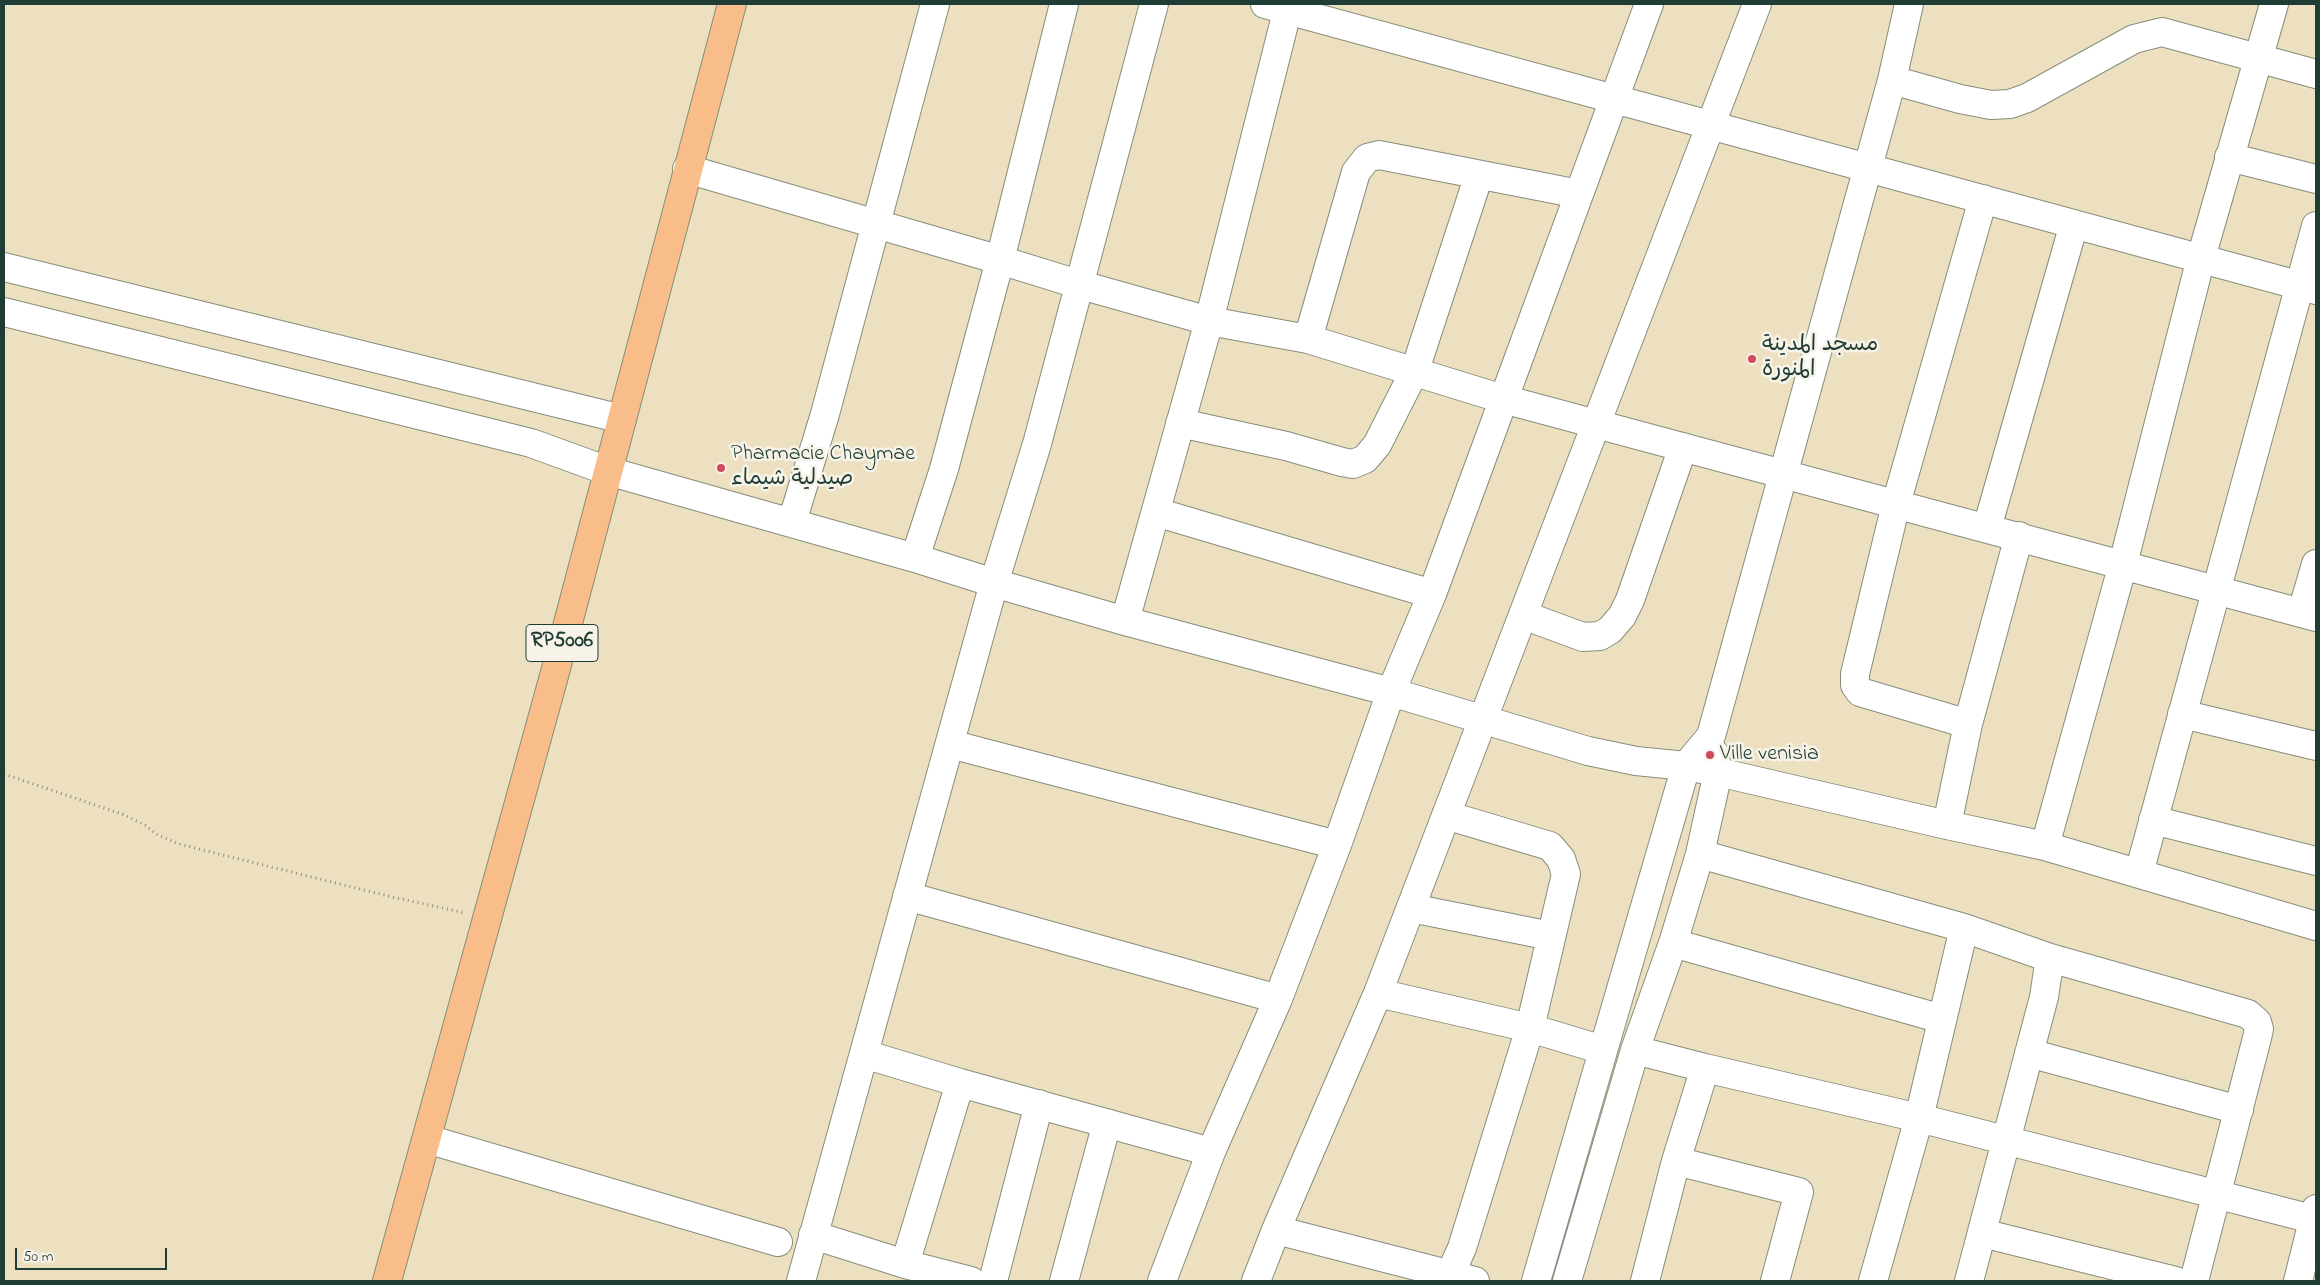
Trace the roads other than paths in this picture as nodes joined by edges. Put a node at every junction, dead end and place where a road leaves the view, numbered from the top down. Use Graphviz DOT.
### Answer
graph roads {
  1 [pos="732,4"];
  2 [pos="935,4"];
  3 [pos="1064,4"];
  4 [pos="1154,4"];
  5 [pos="1648,4"];
  6 [pos="1757,4"];
  7 [pos="1909,4"];
  8 [pos="2274,4"];
  9 [pos="1281,6"];
  10 [pos="2259,58"];
  11 [pos="2316,74"];
  12 [pos="1892,80"];
  13 [pos="1613,98"];
  14 [pos="1709,125"];
  15 [pos="2229,157"];
  16 [pos="1867,168"];
  17 [pos="687,169"];
  18 [pos="1479,175"];
  19 [pos="2316,179"];
  20 [pos="1579,194"];
  21 [pos="1983,199"];
  22 [pos="2074,224"];
  23 [pos="876,225"];
  24 [pos="2316,226"];
  25 [pos="2201,258"];
  26 [pos="1000,260"];
  27 [pos="4,267"];
  28 [pos="1080,285"];
  29 [pos="2308,288"];
  30 [pos="4,312"];
  31 [pos="1210,321"];
  32 [pos="1308,339"];
  33 [pos="1415,370"];
  34 [pos="1503,399"];
  35 [pos="622,418"];
  36 [pos="1180,423"];
  37 [pos="1595,423"];
  38 [pos="1683,446"];
  39 [pos="608,471"];
  40 [pos="1784,474"];
  41 [pos="1896,504"];
  42 [pos="1156,512"];
  43 [pos="792,522"];
  44 [pos="1987,528"];
  45 [pos="2019,536"];
  46 [pos="915,558"];
  47 [pos="2123,564"];
  48 [pos="2316,564"];
  49 [pos="994,583"];
  50 [pos="2216,590"];
  51 [pos="1432,594"];
  52 [pos="2309,614"];
  53 [pos="1523,615"];
  54 [pos="1126,621"];
  55 [pos="1392,692"];
  56 [pos="2182,714"];
  57 [pos="1483,719"];
  58 [pos="1968,724"];
  59 [pos="1711,736"];
  60 [pos="950,744"];
  61 [pos="2316,746"];
  62 [pos="1686,766"];
  63 [pos="1718,772"];
  64 [pos="1446,815"];
  65 [pos="2152,820"];
  66 [pos="1947,825"];
  67 [pos="1337,845"];
  68 [pos="2045,846"];
  69 [pos="1700,854"];
  70 [pos="2316,861"];
  71 [pos="2139,873"];
  72 [pos="907,896"];
  73 [pos="1411,908"];
  74 [pos="2316,926"];
  75 [pos="1964,928"];
  76 [pos="1551,936"];
  77 [pos="1673,943"];
  78 [pos="2050,958"];
  79 [pos="1378,993"];
  80 [pos="1278,999"];
  81 [pos="1942,1019"];
  82 [pos="1530,1028"];
  83 [pos="1603,1050"];
  84 [pos="1635,1050"];
  85 [pos="2030,1052"];
  86 [pos="864,1054"];
  87 [pos="1705,1068"];
  88 [pos="960,1083"];
  89 [pos="1039,1104"];
  90 [pos="2239,1110"];
  91 [pos="1919,1118"];
  92 [pos="1107,1123"];
  93 [pos="427,1139"];
  94 [pos="2006,1141"];
  95 [pos="1211,1152"];
  96 [pos="1676,1161"];
  97 [pos="2217,1195"];
  98 [pos="2315,1216"];
  99 [pos="1276,1230"];
  100 [pos="1982,1234"];
  101 [pos="813,1235"];
  102 [pos="778,1242"];
  103 [pos="905,1264"];
  104 [pos="1458,1279"];
  105 [pos="387,1281"];
  106 [pos="801,1281"];
  107 [pos="971,1281"];
  108 [pos="994,1281"];
  109 [pos="1064,1281"];
  110 [pos="1162,1281"];
  111 [pos="1256,1281"];
  112 [pos="1536,1281"];
  113 [pos="1567,1281"];
  114 [pos="1645,1281"];
  115 [pos="1775,1281"];
  116 [pos="1873,1281"];
  117 [pos="1969,1281"];
  118 [pos="2176,1281"];
  119 [pos="2194,1281"];
  120 [pos="2298,1281"];
  1 -- 17 [label="main road, RP5006"];
  2 -- 23 [label="street"];
  3 -- 26 [label="street"];
  4 -- 28 [label="street"];
  5 -- 13 [label="street"];
  6 -- 14 [label="street"];
  7 -- 12 [label="street"];
  8 -- 10 [label="street"];
  9 -- 13 [label="street"];
  9 -- 31 [label="street"];
  10 -- 11 [label="street"];
  10 -- 12 [label="street"];
  10 -- 15 [label="street"];
  12 -- 16 [label="street"];
  13 -- 14 [label="street"];
  13 -- 20 [label="street"];
  14 -- 16 [label="street"];
  14 -- 37 [label="street"];
  15 -- 19 [label="street"];
  15 -- 25 [label="street"];
  16 -- 21 [label="street"];
  16 -- 40 [label="street"];
  17 -- 23 [label="street"];
  17 -- 35 [label="main road, RP5006"];
  18 -- 20 [label="street"];
  18 -- 32 [label="street"];
  18 -- 33 [label="street"];
  20 -- 34 [label="street"];
  21 -- 22 [label="street"];
  21 -- 41 [label="street"];
  22 -- 25 [label="street"];
  22 -- 44 [label="street"];
  23 -- 26 [label="street"];
  23 -- 43 [label="street"];
  24 -- 29 [label="street"];
  25 -- 29 [label="street"];
  25 -- 47 [label="street"];
  26 -- 28 [label="street"];
  26 -- 46 [label="street"];
  27 -- 35 [label="street"];
  28 -- 31 [label="street"];
  28 -- 49 [label="street"];
  29 -- 50 [label="street"];
  30 -- 39 [label="street"];
  31 -- 32 [label="street"];
  31 -- 36 [label="street"];
  32 -- 33 [label="street"];
  33 -- 34 [label="street"];
  33 -- 36 [label="street"];
  34 -- 37 [label="street"];
  34 -- 51 [label="street"];
  35 -- 39 [label="main road, RP5006"];
  36 -- 42 [label="street"];
  37 -- 38 [label="street"];
  37 -- 53 [label="street"];
  38 -- 40 [label="street"];
  38 -- 53 [label="street"];
  39 -- 43 [label="street"];
  39 -- 93 [label="main road, RP5006"];
  40 -- 41 [label="street"];
  40 -- 59 [label="street"];
  41 -- 44 [label="street"];
  41 -- 58 [label="street"];
  42 -- 51 [label="street"];
  42 -- 54 [label="street"];
  43 -- 46 [label="street"];
  44 -- 45 [label="street"];
  45 -- 47 [label="street"];
  45 -- 58 [label="street"];
  46 -- 49 [label="street"];
  47 -- 50 [label="street"];
  47 -- 68 [label="street"];
  48 -- 52 [label="street"];
  49 -- 54 [label="street"];
  49 -- 60 [label="street"];
  50 -- 52 [label="street"];
  50 -- 56 [label="street"];
  51 -- 55 [label="street"];
  53 -- 57 [label="street"];
  54 -- 55 [label="street"];
  55 -- 57 [label="street"];
  55 -- 67 [label="street"];
  56 -- 61 [label="street"];
  56 -- 65 [label="street"];
  57 -- 62 [label="street"];
  57 -- 64 [label="street"];
  58 -- 66 [label="street"];
  59 -- 62 [label="street"];
  59 -- 63 [label="street"];
  60 -- 67 [label="street"];
  60 -- 72 [label="street"];
  62 -- 63 [label="street"];
  62 -- 83 [label="street"];
  63 -- 66 [label="street"];
  63 -- 69 [label="street"];
  64 -- 73 [label="street"];
  64 -- 76 [label="street"];
  65 -- 70 [label="street"];
  65 -- 71 [label="street"];
  66 -- 68 [label="street"];
  67 -- 80 [label="street"];
  68 -- 71 [label="street"];
  69 -- 75 [label="street"];
  69 -- 77 [label="street"];
  71 -- 74 [label="street"];
  72 -- 80 [label="street"];
  72 -- 86 [label="street"];
  73 -- 76 [label="street"];
  73 -- 79 [label="street"];
  75 -- 78 [label="street"];
  75 -- 81 [label="street"];
  76 -- 82 [label="street"];
  77 -- 81 [label="street"];
  77 -- 84 [label="street"];
  78 -- 85 [label="street"];
  78 -- 90 [label="street"];
  79 -- 82 [label="street"];
  79 -- 99 [label="street"];
  80 -- 95 [label="street"];
  81 -- 91 [label="street"];
  82 -- 83 [label="street"];
  82 -- 104 [label="street"];
  83 -- 112 [label="street"];
  84 -- 87 [label="street"];
  84 -- 113 [label="street"];
  85 -- 90 [label="street"];
  85 -- 94 [label="street"];
  86 -- 88 [label="street"];
  86 -- 101 [label="street"];
  87 -- 91 [label="street"];
  87 -- 96 [label="street"];
  88 -- 89 [label="street"];
  88 -- 103 [label="street"];
  89 -- 92 [label="street"];
  89 -- 108 [label="street"];
  90 -- 97 [label="street"];
  91 -- 94 [label="street"];
  91 -- 116 [label="street"];
  92 -- 95 [label="street"];
  92 -- 109 [label="street"];
  93 -- 102 [label="street"];
  93 -- 105 [label="main road, RP5006"];
  94 -- 97 [label="street"];
  94 -- 100 [label="street"];
  95 -- 110 [label="street"];
  96 -- 114 [label="street"];
  96 -- 115 [label="street"];
  97 -- 98 [label="street"];
  97 -- 119 [label="street"];
  98 -- 120 [label="street"];
  99 -- 104 [label="street"];
  99 -- 111 [label="street"];
  100 -- 117 [label="street"];
  100 -- 118 [label="street"];
  101 -- 103 [label="street"];
  101 -- 106 [label="street"];
  103 -- 107 [label="street"];
}
